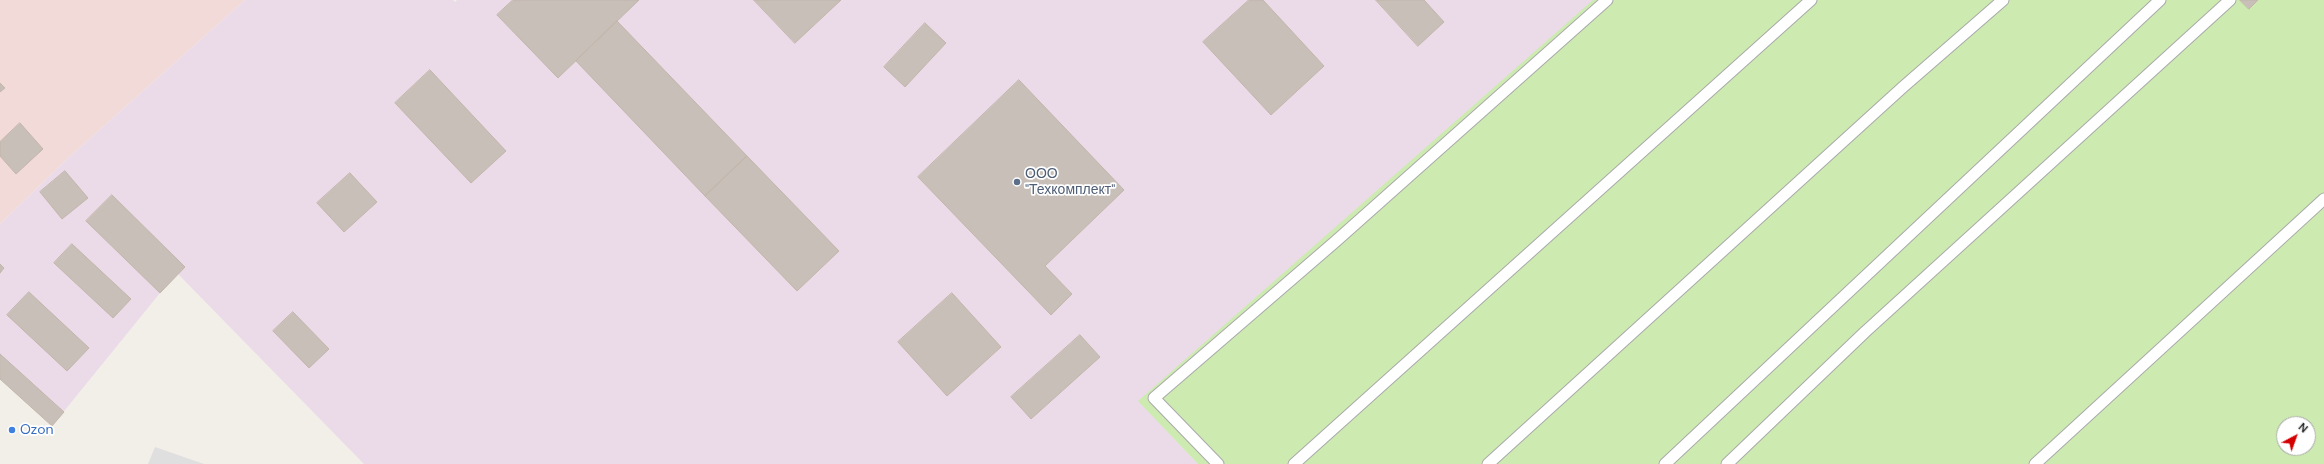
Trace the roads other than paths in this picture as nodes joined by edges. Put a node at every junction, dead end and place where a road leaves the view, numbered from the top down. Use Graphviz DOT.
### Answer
graph roads {
  1 [pos="1607,0"];
  2 [pos="1811,0"];
  3 [pos="2003,0"];
  4 [pos="2160,0"];
  5 [pos="2230,0"];
  6 [pos="2324,199"];
  7 [pos="1218,464"];
  8 [pos="1294,464"];
  9 [pos="1488,464"];
  10 [pos="1666,464"];
  11 [pos="1727,464"];
  12 [pos="2035,464"];
  1 -- 7 [label="lane"];
  2 -- 8 [label="lane"];
  3 -- 9 [label="lane"];
  4 -- 10 [label="lane"];
  5 -- 11 [label="lane"];
  6 -- 12 [label="lane"];
}
